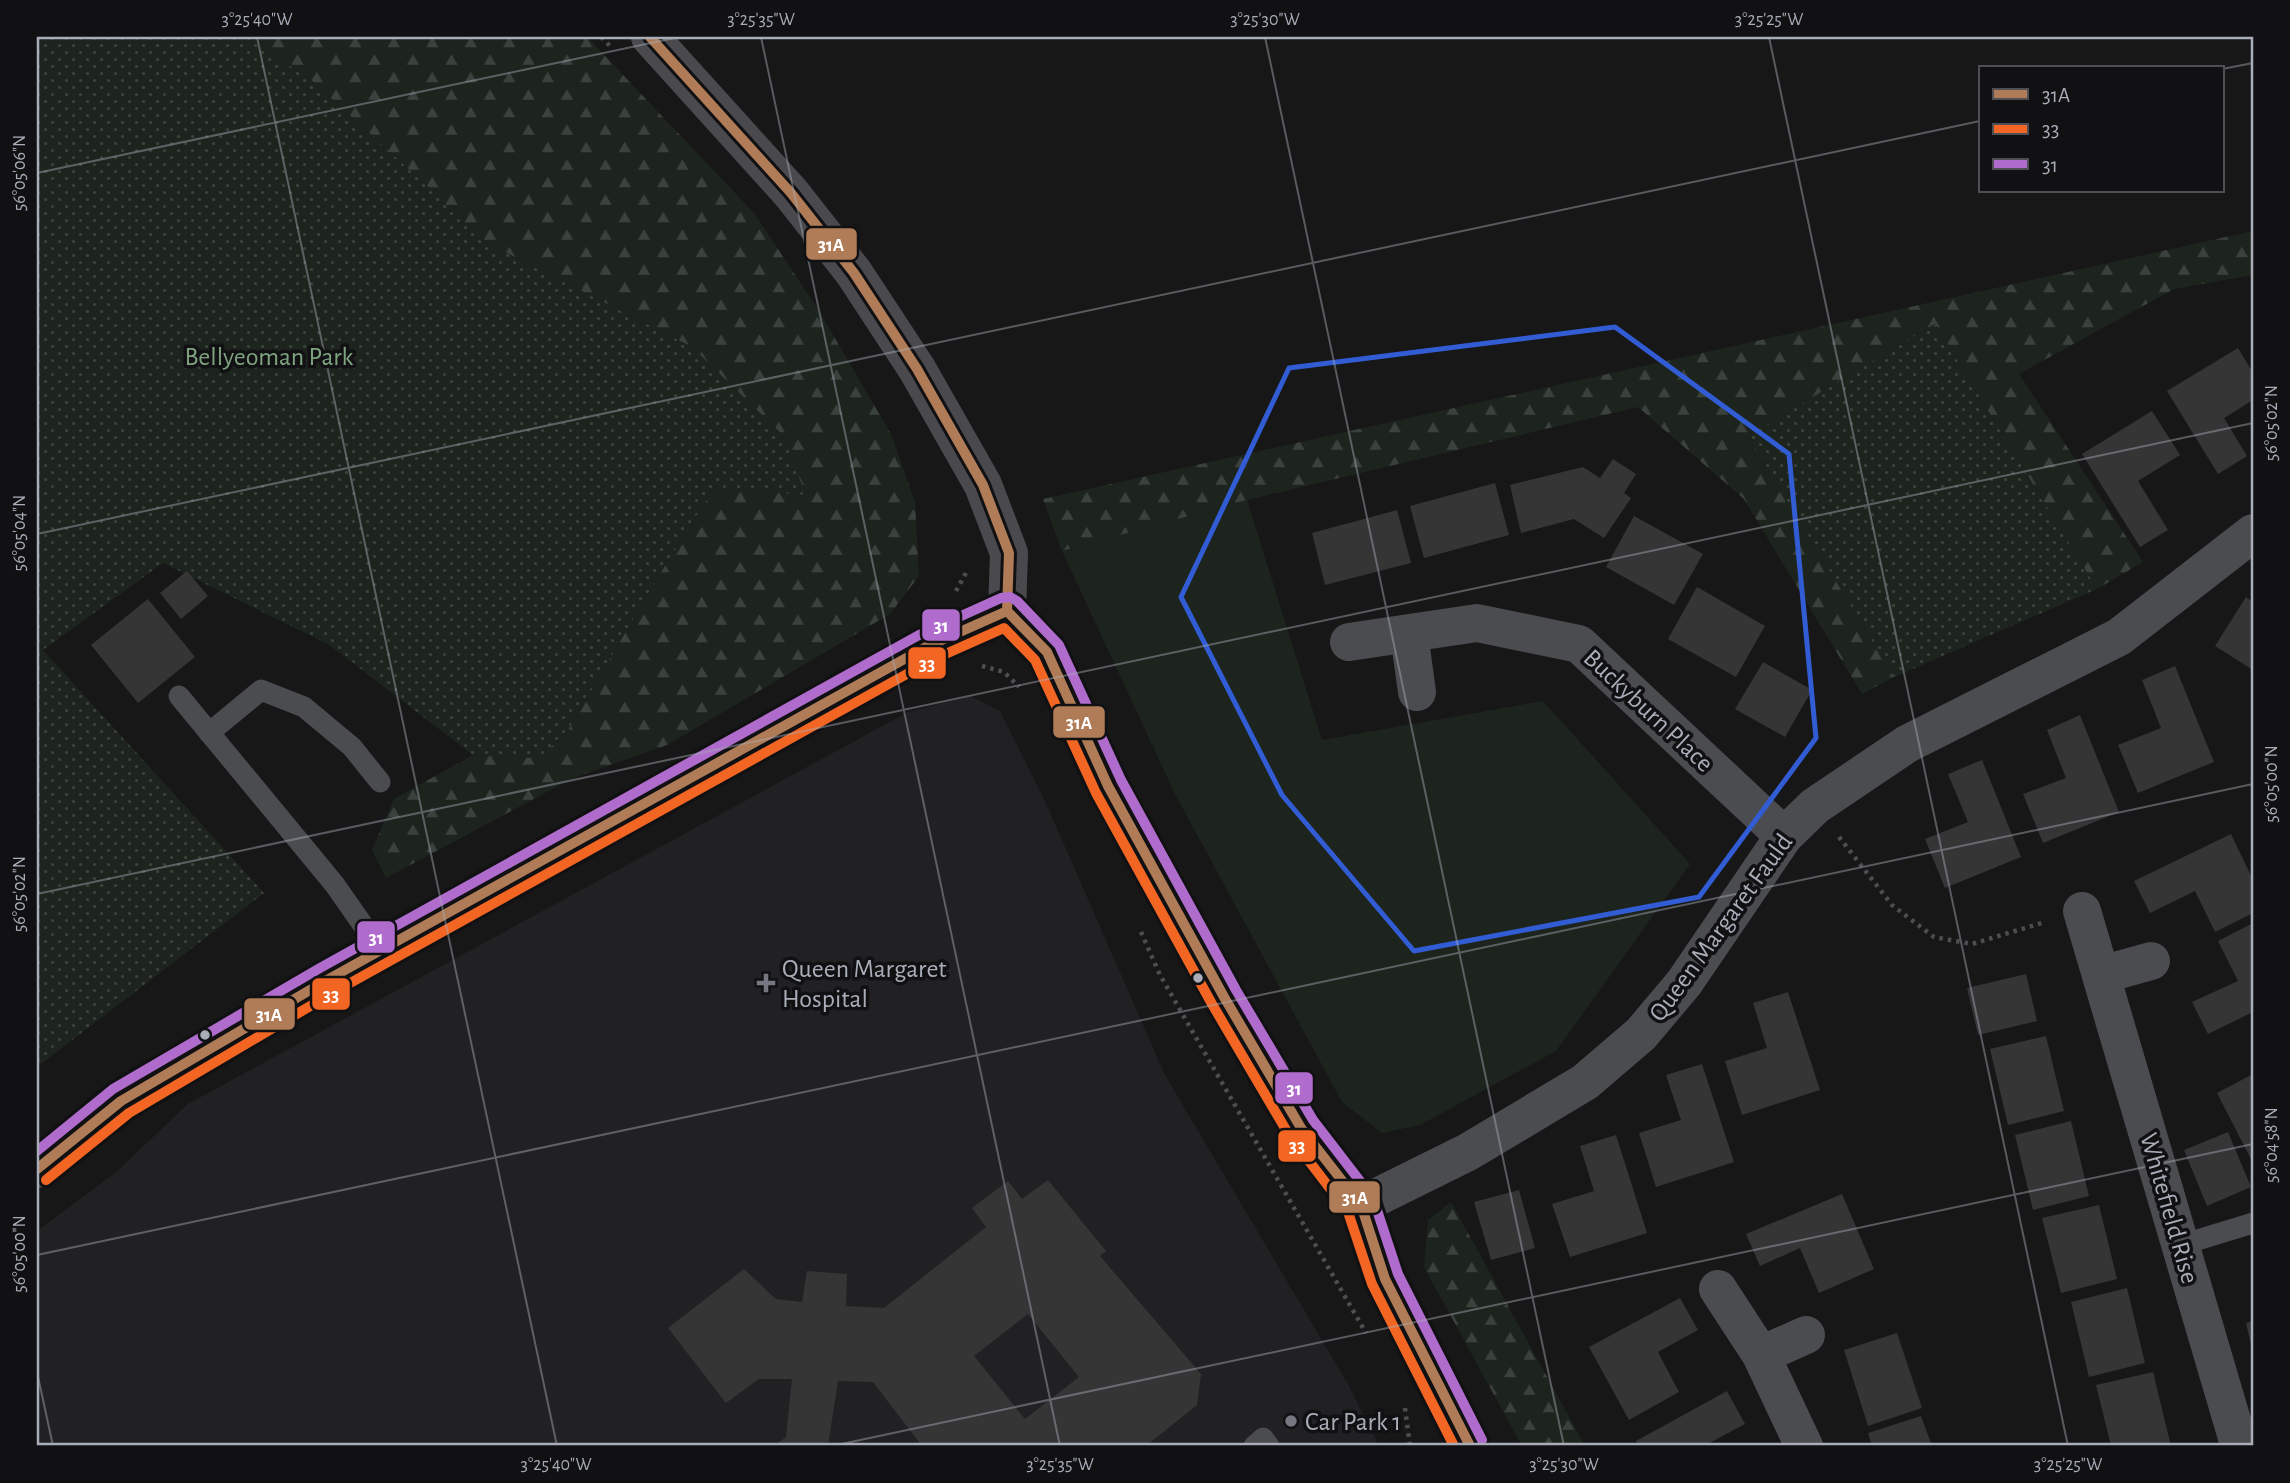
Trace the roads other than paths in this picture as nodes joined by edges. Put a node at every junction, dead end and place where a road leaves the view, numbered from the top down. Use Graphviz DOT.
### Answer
graph roads {
  1 [pos="635,47"];
  2 [pos="2253,533"];
  3 [pos="1007,611"];
  4 [pos="1409,634"];
  5 [pos="1349,642"];
  6 [pos="1416,692"];
  7 [pos="178,696"];
  8 [pos="209,733"];
  9 [pos="380,782"];
  10 [pos="1784,836"];
  11 [pos="2082,911"];
  12 [pos="381,951"];
  13 [pos="2151,961"];
  14 [pos="2101,975"];
  15 [pos="37,1169"];
  16 [pos="1361,1205"];
  17 [pos="2253,1223"];
  18 [pos="2180,1245"];
  19 [pos="1718,1290"];
  20 [pos="1805,1335"];
  21 [pos="1761,1355"];
  22 [pos="2240,1443"];
  23 [pos="1254,1446"];
  24 [pos="1269,1446"];
  25 [pos="1470,1446"];
  26 [pos="1804,1446"];
  1 -- 3 [label="main road"];
  2 -- 10 [label="street, Queen Margaret Fauld"];
  3 -- 12 [label="main road"];
  3 -- 16 [label="main road"];
  4 -- 5 [label="street, Buckyburn Place"];
  4 -- 6 [label="street"];
  4 -- 10 [label="street, Buckyburn Place"];
  7 -- 8 [label="lane"];
  8 -- 9 [label="lane"];
  8 -- 12 [label="lane"];
  10 -- 16 [label="street, Queen Margaret Fauld"];
  11 -- 14 [label="street, Whitefield Rise"];
  12 -- 15 [label="main road"];
  13 -- 14 [label="street"];
  14 -- 18 [label="street, Whitefield Rise"];
  16 -- 25 [label="main road"];
  17 -- 18 [label="lane"];
  18 -- 22 [label="street, Whitefield Rise"];
  19 -- 21 [label="street"];
  20 -- 21 [label="street"];
  21 -- 26 [label="street"];
  23 -- 24 [label="lane"];
}
